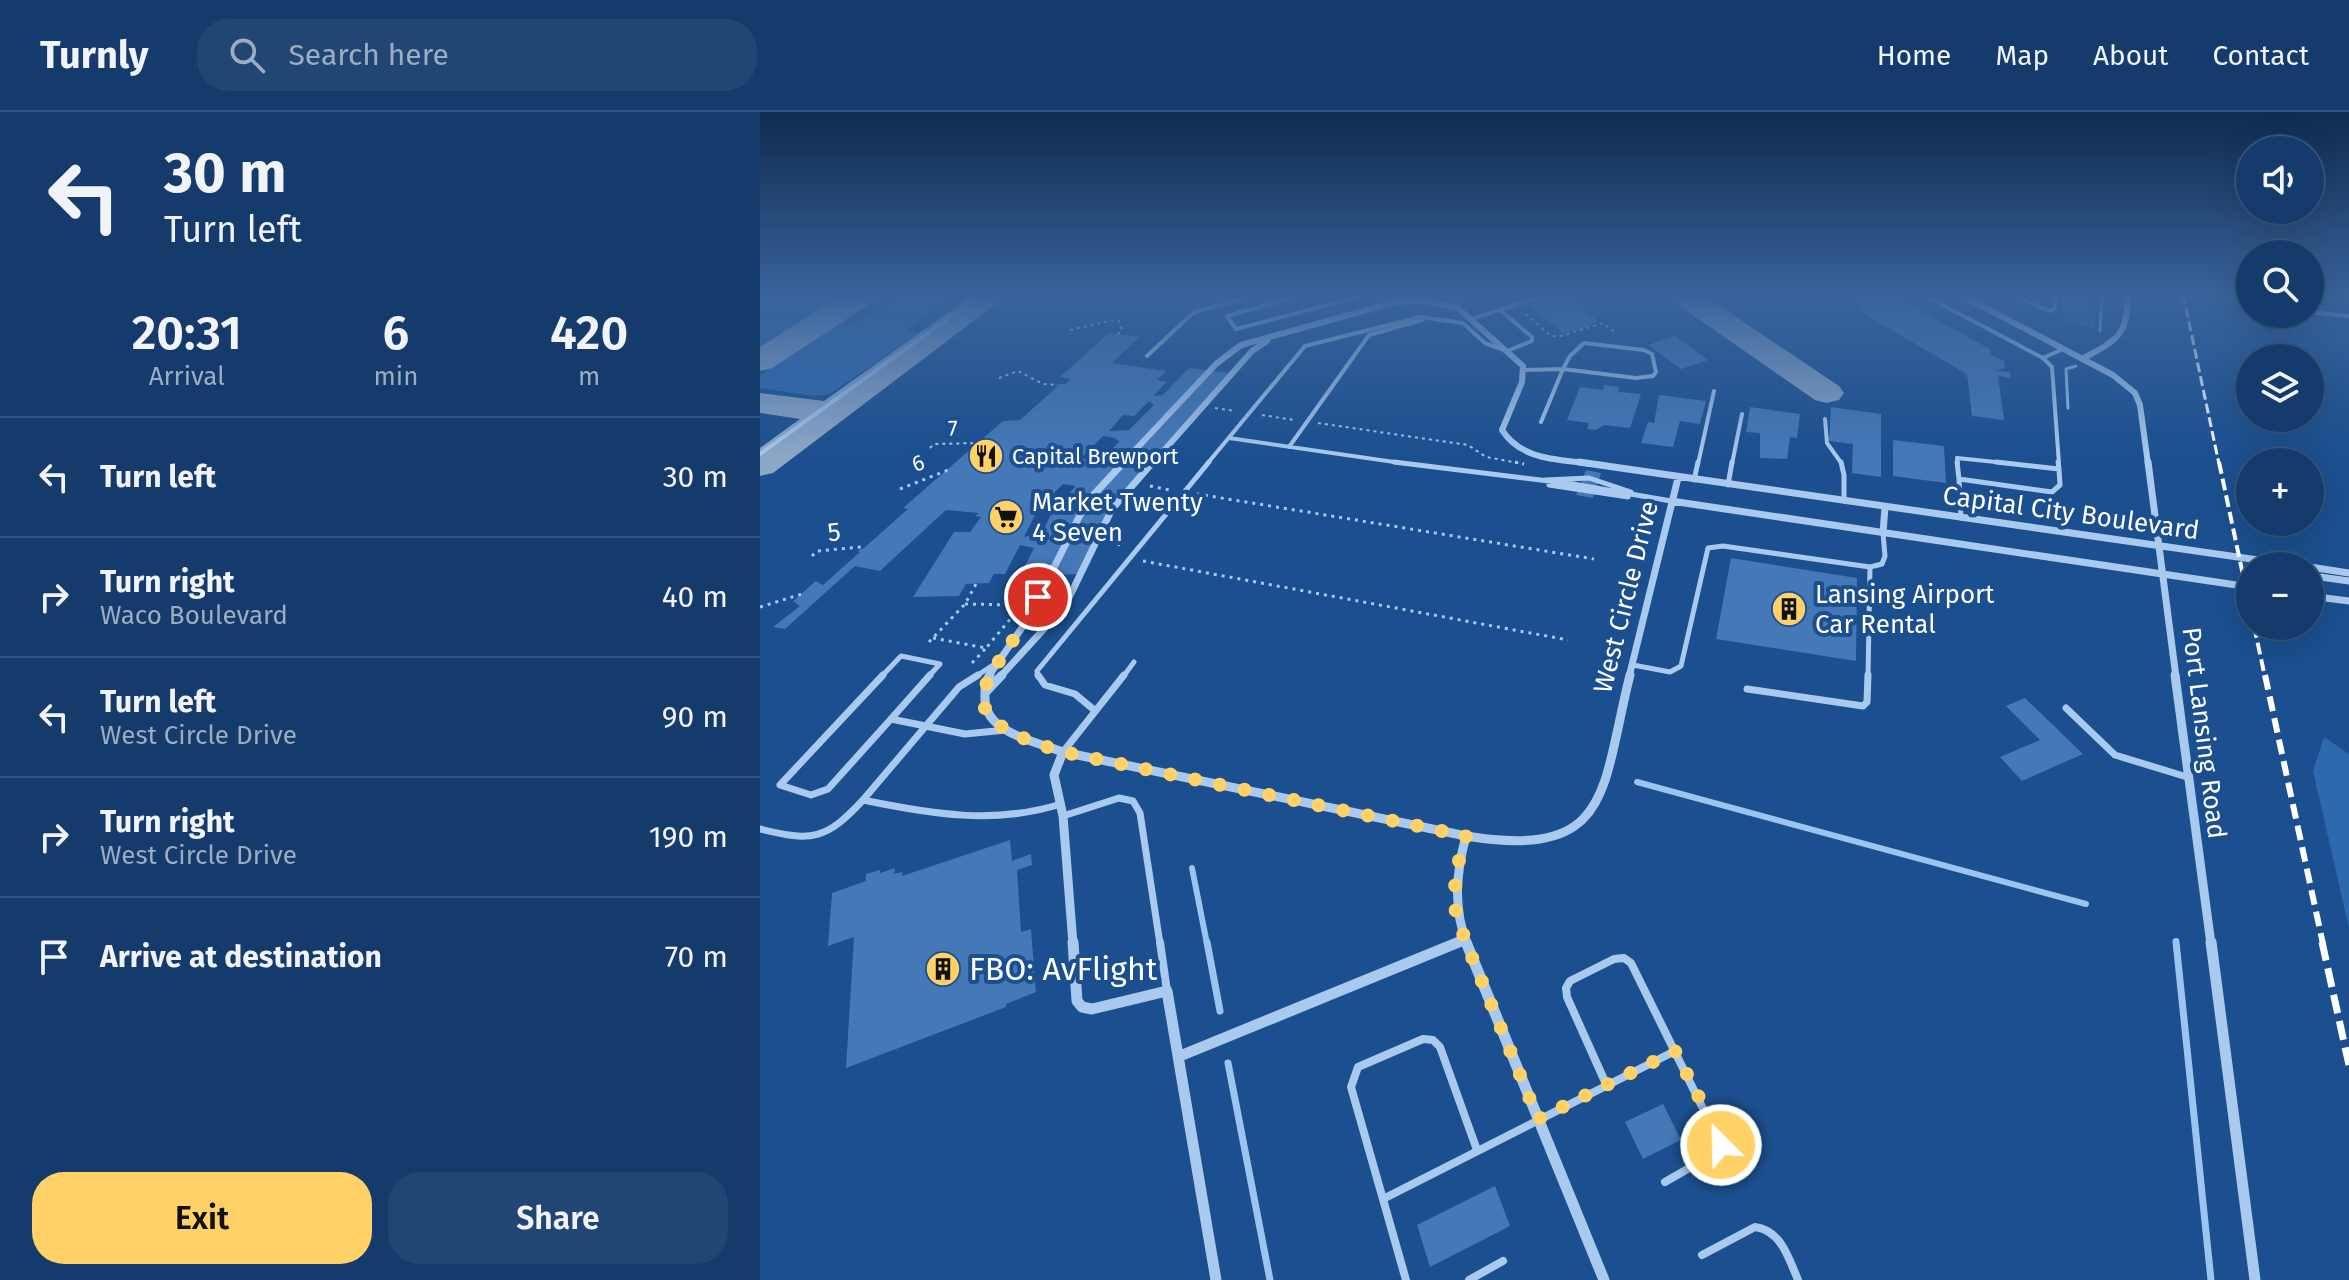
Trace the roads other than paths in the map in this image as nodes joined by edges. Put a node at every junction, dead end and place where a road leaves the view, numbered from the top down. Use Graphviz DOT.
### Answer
graph roads {
  1 [pos="906,349"];
  2 [pos="1155,349"];
  3 [pos="1236,349"];
  4 [pos="1256,349"];
  5 [pos="1303,349"];
  6 [pos="1360,349"];
  7 [pos="1500,349"];
  8 [pos="1504,349"];
  9 [pos="1514,349"];
  10 [pos="1576,349"];
  11 [pos="1629,349"];
  12 [pos="2025,349"];
  13 [pos="2063,349"];
  14 [pos="2098,349"];
  15 [pos="1507,351"];
  16 [pos="1147,356"];
  17 [pos="2043,358"];
  18 [pos="2082,359"];
  19 [pos="1564,369"];
  20 [pos="1523,370"];
  21 [pos="1714,391"];
  22 [pos="1742,414"];
  23 [pos="1825,419"];
  24 [pos="1541,422"];
  25 [pos="1229,438"];
  26 [pos="1289,447"];
  27 [pos="760,454"];
  28 [pos="2059,469"];
  29 [pos="1678,478"];
  30 [pos="1959,479"];
  31 [pos="1694,480"];
  32 [pos="1538,482"];
  33 [pos="1728,485"];
  34 [pos="1642,498"];
  35 [pos="1671,501"];
  36 [pos="1844,501"];
  37 [pos="1885,507"];
  38 [pos="1961,518"];
  39 [pos="1883,533"];
  40 [pos="2157,546"];
  41 [pos="2236,557"];
  42 [pos="1870,567"];
  43 [pos="2324,569"];
  44 [pos="2349,573"];
  45 [pos="2160,574"];
  46 [pos="2324,578"];
  47 [pos="2349,581"];
  48 [pos="2236,585"];
  49 [pos="2324,594"];
  50 [pos="2324,598"];
  51 [pos="2339,600"];
  52 [pos="2349,601"];
  53 [pos="1134,662"];
  54 [pos="996,663"];
  55 [pos="1633,665"];
  56 [pos="1747,689"];
  57 [pos="983,697"];
  58 [pos="2066,708"];
  59 [pos="1093,709"];
  60 [pos="891,719"];
  61 [pos="925,726"];
  62 [pos="1006,730"];
  63 [pos="1063,752"];
  64 [pos="2187,777"];
  65 [pos="863,800"];
  66 [pos="1062,810"];
  67 [pos="760,829"];
  68 [pos="1466,836"];
  69 [pos="1465,940"];
  70 [pos="1167,991"];
  71 [pos="1675,1051"];
  72 [pos="1180,1056"];
  73 [pos="1606,1084"];
  74 [pos="1538,1119"];
  75 [pos="1477,1150"];
  76 [pos="1665,1182"];
  77 [pos="1383,1199"];
  78 [pos="1702,1255"];
  79 [pos="1503,1261"];
  80 [pos="1216,1280"];
  81 [pos="1406,1280"];
  82 [pos="1469,1280"];
  83 [pos="1604,1280"];
  84 [pos="1798,1280"];
  85 [pos="2255,1280"];
  1 -- 27 [label="lane"];
  2 -- 16 [label="lane"];
  3 -- 54 [label="street"];
  4 -- 57 [label="street"];
  5 -- 25 [label="lane"];
  6 -- 26 [label="lane"];
  7 -- 15 [label="lane"];
  8 -- 15 [label="street"];
  9 -- 15 [label="lane"];
  10 -- 19 [label="lane"];
  11 -- 19 [label="lane"];
  12 -- 17 [label="lane"];
  13 -- 17 [label="lane"];
  13 -- 18 [label="street, Port Lansing Road"];
  14 -- 18 [label="street"];
  15 -- 20 [label="street"];
  17 -- 28 [label="lane"];
  18 -- 40 [label="street, Port Lansing Road"];
  19 -- 20 [label="lane"];
  19 -- 24 [label="lane"];
  20 -- 29 [label="street, West Circle Drive"];
  21 -- 31 [label="lane"];
  22 -- 33 [label="lane"];
  23 -- 36 [label="lane"];
  25 -- 26 [label="lane"];
  25 -- 59 [label="lane"];
  26 -- 32 [label="lane"];
  28 -- 30 [label="lane"];
  28 -- 30 [label="lane"];
  29 -- 31 [label="street, Capital City Boulevard"];
  29 -- 35 [label="street, West Circle Drive"];
  30 -- 38 [label="lane"];
  31 -- 33 [label="street, Capital City Boulevard"];
  32 -- 34 [label="lane"];
  32 -- 34 [label="lane"];
  33 -- 36 [label="street, Capital City Boulevard"];
  34 -- 35 [label="lane"];
  35 -- 39 [label="street, Capital City Boulevard"];
  35 -- 55 [label="street, West Circle Drive"];
  36 -- 37 [label="street, Capital City Boulevard"];
  37 -- 38 [label="street, Capital City Boulevard"];
  37 -- 39 [label="street"];
  38 -- 40 [label="street, Capital City Boulevard"];
  39 -- 42 [label="lane"];
  39 -- 45 [label="street, Capital City Boulevard"];
  40 -- 41 [label="street, Capital City Boulevard"];
  40 -- 45 [label="street, Port Lansing Road"];
  42 -- 55 [label="lane"];
  42 -- 56 [label="lane"];
  43 -- 44 [label="street"];
  45 -- 48 [label="street, Capital City Boulevard"];
  45 -- 64 [label="street, Port Lansing Road"];
  46 -- 47 [label="street"];
  49 -- 51 [label="street"];
  50 -- 51 [label="street"];
  51 -- 52 [label="street"];
  53 -- 59 [label="lane"];
  54 -- 57 [label="street"];
  54 -- 61 [label="lane"];
  55 -- 68 [label="street, West Circle Drive"];
  57 -- 62 [label="street"];
  58 -- 64 [label="lane"];
  59 -- 63 [label="lane"];
  60 -- 60 [label="lane"];
  60 -- 61 [label="lane"];
  61 -- 62 [label="lane"];
  61 -- 65 [label="lane"];
  62 -- 63 [label="street, West Circle Drive"];
  63 -- 66 [label="street"];
  63 -- 68 [label="street, West Circle Drive"];
  64 -- 85 [label="street, Port Lansing Road"];
  65 -- 66 [label="lane"];
  65 -- 67 [label="lane"];
  66 -- 70 [label="lane"];
  66 -- 70 [label="street"];
  68 -- 69 [label="street"];
  69 -- 72 [label="street"];
  69 -- 74 [label="street"];
  70 -- 72 [label="street"];
  71 -- 73 [label="lane"];
  71 -- 73 [label="lane"];
  71 -- 76 [label="lane"];
  72 -- 80 [label="street"];
  73 -- 74 [label="lane"];
  74 -- 75 [label="lane"];
  74 -- 83 [label="street"];
  75 -- 77 [label="lane"];
  75 -- 77 [label="lane"];
  77 -- 81 [label="lane"];
  78 -- 84 [label="lane"];
  79 -- 82 [label="lane"];
}
